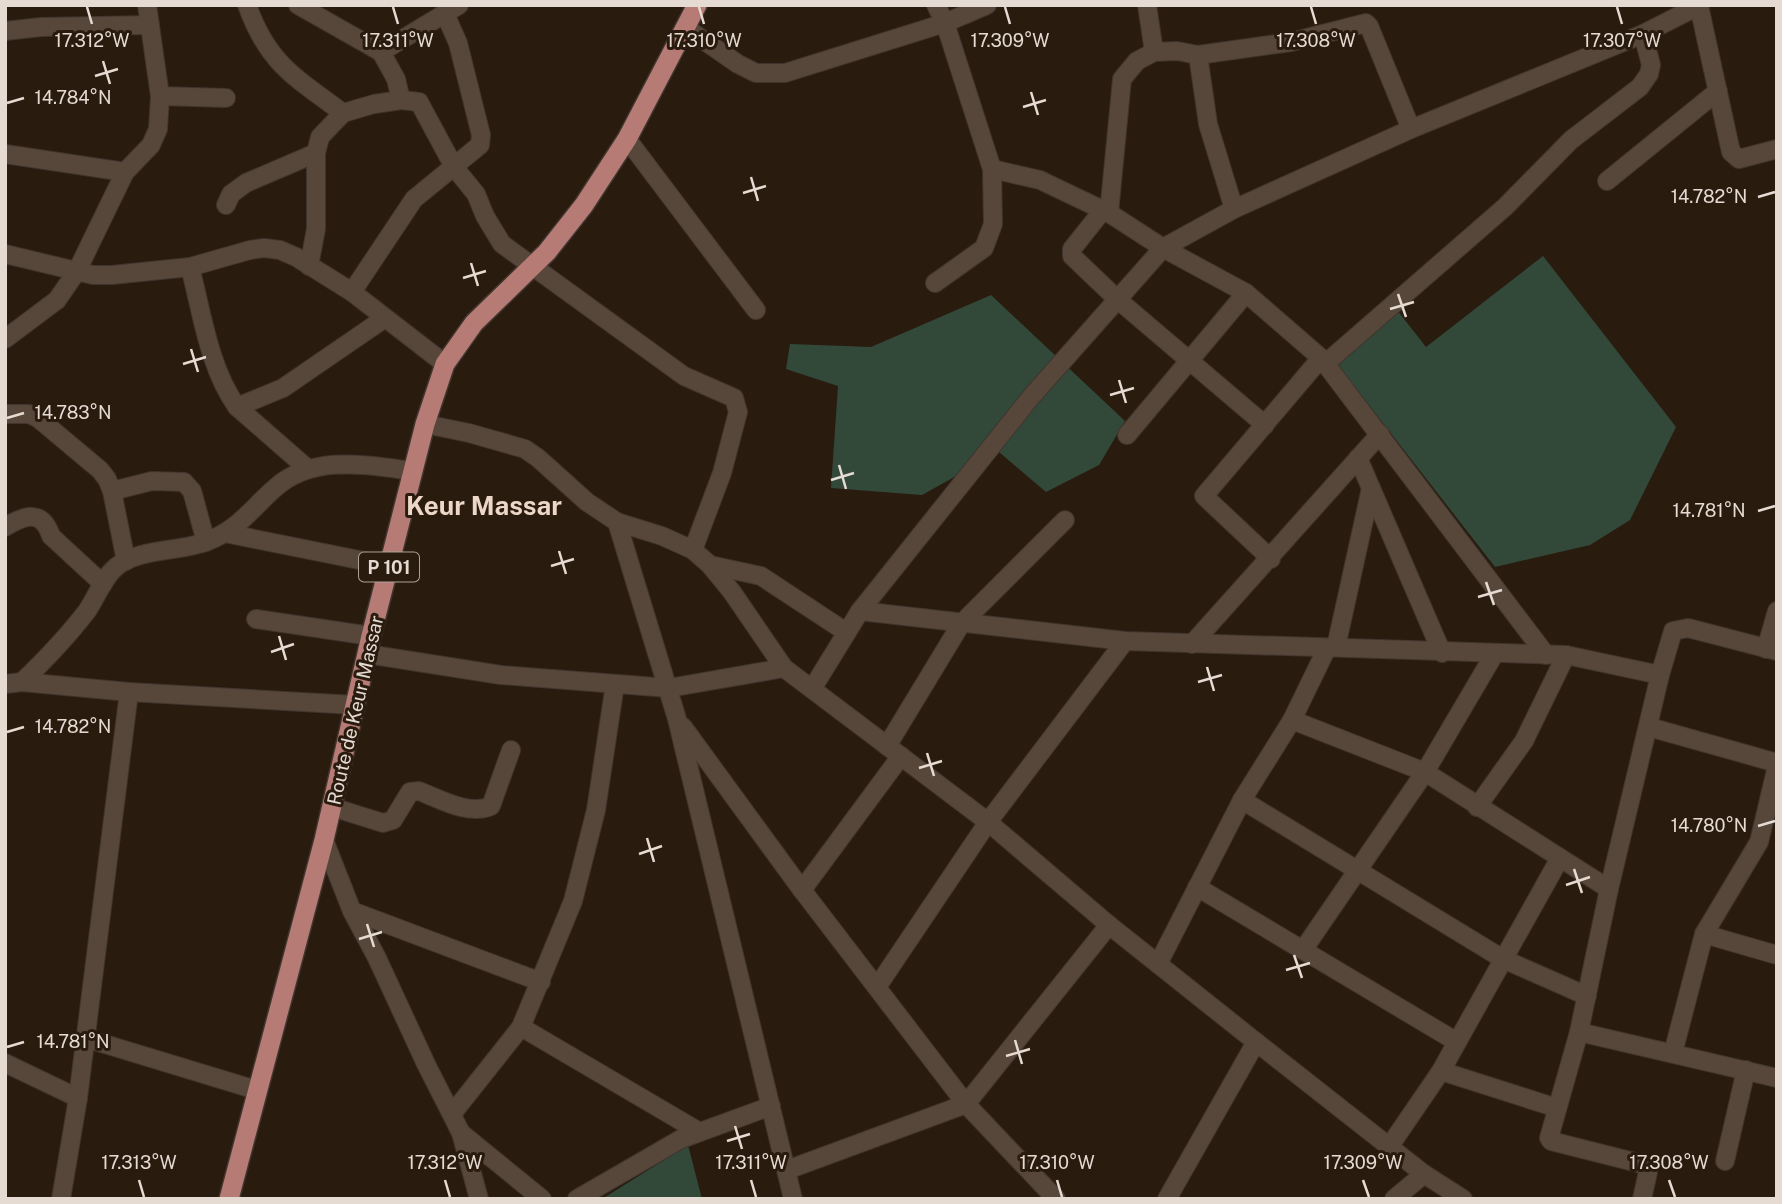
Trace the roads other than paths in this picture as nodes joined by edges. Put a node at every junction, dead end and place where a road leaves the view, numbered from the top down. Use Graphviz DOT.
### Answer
graph roads {
  1 [pos="147,5"];
  2 [pos="247,5"];
  3 [pos="298,5"];
  4 [pos="697,5"];
  5 [pos="936,5"];
  6 [pos="987,5"];
  7 [pos="1147,5"];
  8 [pos="1699,6"];
  9 [pos="452,10"];
  10 [pos="1363,14"];
  11 [pos="945,23"];
  12 [pos="150,25"];
  13 [pos="686,28"];
  14 [pos="5,31"];
  15 [pos="1643,34"];
  16 [pos="381,52"];
  17 [pos="1154,52"];
  18 [pos="1198,55"];
  19 [pos="1718,91"];
  20 [pos="160,96"];
  21 [pos="226,98"];
  22 [pos="401,100"];
  23 [pos="344,113"];
  24 [pos="1411,129"];
  25 [pos="627,139"];
  26 [pos="1777,149"];
  27 [pos="316,153"];
  28 [pos="5,154"];
  29 [pos="454,167"];
  30 [pos="992,169"];
  31 [pos="125,172"];
  32 [pos="1607,181"];
  33 [pos="226,205"];
  34 [pos="1234,209"];
  35 [pos="1106,212"];
  36 [pos="1163,248"];
  37 [pos="5,254"];
  38 [pos="309,266"];
  39 [pos="190,267"];
  40 [pos="532,268"];
  41 [pos="77,271"];
  42 [pos="935,283"];
  43 [pos="352,292"];
  44 [pos="1246,293"];
  45 [pos="1117,299"];
  46 [pos="756,310"];
  47 [pos="386,318"];
  48 [pos="5,339"];
  49 [pos="1189,360"];
  50 [pos="1324,361"];
  51 [pos="444,364"];
  52 [pos="237,407"];
  53 [pos="5,414"];
  54 [pos="425,424"];
  55 [pos="1265,425"];
  56 [pos="1127,435"];
  57 [pos="1380,435"];
  58 [pos="1358,458"];
  59 [pos="308,469"];
  60 [pos="413,471"];
  61 [pos="1371,488"];
  62 [pos="112,491"];
  63 [pos="1065,520"];
  64 [pos="617,522"];
  65 [pos="5,527"];
  66 [pos="225,533"];
  67 [pos="206,542"];
  68 [pos="693,550"];
  69 [pos="1271,559"];
  70 [pos="127,561"];
  71 [pos="710,565"];
  72 [pos="389,566"];
  73 [pos="103,584"];
  74 [pos="860,611"];
  75 [pos="1777,611"];
  76 [pos="256,619"];
  77 [pos="961,624"];
  78 [pos="846,632"];
  79 [pos="1125,641"];
  80 [pos="1192,644"];
  81 [pos="369,645"];
  82 [pos="1331,648"];
  83 [pos="1772,650"];
  84 [pos="1442,653"];
  85 [pos="1495,653"];
  86 [pos="1546,655"];
  87 [pos="1566,655"];
  88 [pos="785,668"];
  89 [pos="1660,675"];
  90 [pos="14,683"];
  91 [pos="615,684"];
  92 [pos="669,688"];
  93 [pos="812,689"];
  94 [pos="129,692"];
  95 [pos="355,705"];
  96 [pos="677,719"];
  97 [pos="1292,720"];
  98 [pos="1649,727"];
  99 [pos="511,751"];
  100 [pos="894,751"];
  101 [pos="1777,765"];
  102 [pos="1425,772"];
  103 [pos="1242,800"];
  104 [pos="332,807"];
  105 [pos="1476,807"];
  106 [pos="988,822"];
  107 [pos="324,840"];
  108 [pos="1560,858"];
  109 [pos="1359,871"];
  110 [pos="1197,887"];
  111 [pos="1609,889"];
  112 [pos="802,890"];
  113 [pos="352,911"];
  114 [pos="1109,925"];
  115 [pos="1704,934"];
  116 [pos="1303,950"];
  117 [pos="1777,955"];
  118 [pos="1503,959"];
  119 [pos="1158,964"];
  120 [pos="541,982"];
  121 [pos="877,987"];
  122 [pos="1587,996"];
  123 [pos="521,1027"];
  124 [pos="1579,1032"];
  125 [pos="85,1038"];
  126 [pos="1256,1042"];
  127 [pos="1457,1042"];
  128 [pos="1673,1053"];
  129 [pos="5,1063"];
  130 [pos="1746,1070"];
  131 [pos="1440,1071"];
  132 [pos="1777,1078"];
  133 [pos="256,1090"];
  134 [pos="78,1098"];
  135 [pos="966,1104"];
  136 [pos="771,1106"];
  137 [pos="1557,1108"];
  138 [pos="452,1114"];
  139 [pos="698,1131"];
  140 [pos="461,1133"];
  141 [pos="1389,1147"];
  142 [pos="1725,1161"];
  143 [pos="787,1170"];
  144 [pos="1424,1174"];
  145 [pos="61,1199"];
  146 [pos="229,1199"];
  147 [pos="479,1199"];
  148 [pos="542,1199"];
  149 [pos="577,1199"];
  150 [pos="793,1199"];
  151 [pos="1056,1199"];
  152 [pos="1167,1199"];
  153 [pos="1394,1199"];
  154 [pos="1463,1199"];
  155 [pos="1642,1199"];
  1 -- 12 [label="street"];
  2 -- 23 [label="street"];
  3 -- 16 [label="street"];
  4 -- 13 [label="main road, Route de Keur Massar / P 101"];
  5 -- 11 [label="street"];
  6 -- 11 [label="street"];
  7 -- 17 [label="street"];
  8 -- 15 [label="street"];
  8 -- 19 [label="street"];
  9 -- 16 [label="street"];
  9 -- 29 [label="street"];
  10 -- 18 [label="street"];
  10 -- 24 [label="street"];
  11 -- 13 [label="street"];
  11 -- 30 [label="street"];
  12 -- 14 [label="street"];
  12 -- 20 [label="street"];
  13 -- 25 [label="main road, Route de Keur Massar / P 101"];
  15 -- 24 [label="street"];
  15 -- 50 [label="street"];
  16 -- 22 [label="street"];
  17 -- 18 [label="street"];
  17 -- 35 [label="street"];
  18 -- 34 [label="street"];
  19 -- 26 [label="street"];
  19 -- 32 [label="street"];
  20 -- 21 [label="street"];
  20 -- 31 [label="street"];
  22 -- 23 [label="street"];
  22 -- 29 [label="street"];
  23 -- 27 [label="street"];
  24 -- 34 [label="street"];
  25 -- 40 [label="main road, Route de Keur Massar / P 101"];
  25 -- 46 [label="street"];
  27 -- 33 [label="street"];
  27 -- 38 [label="street"];
  28 -- 31 [label="street"];
  29 -- 40 [label="street"];
  29 -- 43 [label="street"];
  30 -- 35 [label="street"];
  30 -- 42 [label="street"];
  31 -- 41 [label="street"];
  34 -- 36 [label="street"];
  35 -- 36 [label="street"];
  35 -- 45 [label="street"];
  36 -- 44 [label="street"];
  36 -- 45 [label="street"];
  37 -- 41 [label="street"];
  38 -- 39 [label="street"];
  38 -- 43 [label="street"];
  39 -- 41 [label="street"];
  39 -- 52 [label="street"];
  40 -- 51 [label="main road, Route de Keur Massar / P 101"];
  40 -- 68 [label="street"];
  41 -- 48 [label="street"];
  43 -- 47 [label="street"];
  44 -- 49 [label="street"];
  44 -- 50 [label="street"];
  45 -- 49 [label="street"];
  45 -- 74 [label="street"];
  47 -- 51 [label="street"];
  47 -- 52 [label="street"];
  49 -- 55 [label="street"];
  49 -- 56 [label="street"];
  50 -- 55 [label="street"];
  50 -- 57 [label="street"];
  51 -- 54 [label="main road, Route de Keur Massar / P 101"];
  52 -- 59 [label="street"];
  53 -- 62 [label="street"];
  54 -- 60 [label="main road, Route de Keur Massar / P 101"];
  54 -- 64 [label="street"];
  55 -- 69 [label="street"];
  57 -- 58 [label="street"];
  57 -- 86 [label="street"];
  58 -- 61 [label="street"];
  58 -- 69 [label="street"];
  59 -- 60 [label="street"];
  59 -- 66 [label="street"];
  60 -- 72 [label="main road, Route de Keur Massar / P 101"];
  61 -- 82 [label="street"];
  61 -- 84 [label="street"];
  62 -- 67 [label="street"];
  62 -- 70 [label="street"];
  63 -- 77 [label="street"];
  64 -- 68 [label="street"];
  64 -- 92 [label="street"];
  65 -- 73 [label="street"];
  66 -- 67 [label="street"];
  66 -- 72 [label="street"];
  67 -- 70 [label="street"];
  68 -- 71 [label="street"];
  69 -- 80 [label="street"];
  70 -- 73 [label="street"];
  71 -- 78 [label="street"];
  71 -- 88 [label="street"];
  72 -- 81 [label="main road, Route de Keur Massar / P 101"];
  73 -- 90 [label="street"];
  74 -- 77 [label="street"];
  74 -- 78 [label="street"];
  75 -- 83 [label="street"];
  76 -- 81 [label="street"];
  77 -- 79 [label="street"];
  77 -- 100 [label="street"];
  78 -- 93 [label="street"];
  79 -- 80 [label="street"];
  79 -- 106 [label="street"];
  80 -- 82 [label="street"];
  81 -- 91 [label="street"];
  81 -- 95 [label="main road, Route de Keur Massar / P 101"];
  82 -- 84 [label="street"];
  82 -- 97 [label="street"];
  83 -- 89 [label="street"];
  84 -- 85 [label="street"];
  85 -- 86 [label="street"];
  85 -- 102 [label="street"];
  86 -- 87 [label="street"];
  87 -- 89 [label="street"];
  87 -- 105 [label="street"];
  88 -- 92 [label="street"];
  88 -- 93 [label="street"];
  89 -- 98 [label="street"];
  90 -- 94 [label="street"];
  91 -- 92 [label="street"];
  91 -- 120 [label="street"];
  92 -- 96 [label="street"];
  93 -- 100 [label="street"];
  94 -- 95 [label="street"];
  94 -- 125 [label="street"];
  95 -- 104 [label="main road, Route de Keur Massar / P 101"];
  96 -- 112 [label="street"];
  96 -- 136 [label="street"];
  97 -- 102 [label="street"];
  97 -- 103 [label="street"];
  98 -- 101 [label="street"];
  98 -- 111 [label="street"];
  99 -- 104 [label="street"];
  100 -- 106 [label="street"];
  100 -- 112 [label="street"];
  101 -- 115 [label="street"];
  102 -- 105 [label="street"];
  102 -- 109 [label="street"];
  103 -- 109 [label="street"];
  103 -- 110 [label="street"];
  104 -- 107 [label="main road, Route de Keur Massar / P 101"];
  105 -- 108 [label="street"];
  106 -- 114 [label="street"];
  106 -- 121 [label="street"];
  107 -- 113 [label="street"];
  107 -- 133 [label="main road, Route de Keur Massar / P 101"];
  108 -- 111 [label="street"];
  108 -- 118 [label="street"];
  109 -- 116 [label="street"];
  109 -- 118 [label="street"];
  110 -- 116 [label="street"];
  110 -- 119 [label="street"];
  111 -- 122 [label="street"];
  112 -- 121 [label="street"];
  113 -- 120 [label="street"];
  113 -- 138 [label="street"];
  114 -- 119 [label="street"];
  114 -- 135 [label="street"];
  115 -- 117 [label="street"];
  115 -- 128 [label="street"];
  116 -- 127 [label="street"];
  118 -- 122 [label="street"];
  118 -- 127 [label="street"];
  119 -- 126 [label="street"];
  120 -- 123 [label="street"];
  121 -- 135 [label="street"];
  122 -- 124 [label="street"];
  123 -- 138 [label="street"];
  123 -- 139 [label="street"];
  124 -- 128 [label="street"];
  124 -- 137 [label="street"];
  125 -- 133 [label="street"];
  125 -- 134 [label="street"];
  126 -- 141 [label="street"];
  126 -- 152 [label="street"];
  127 -- 131 [label="street"];
  128 -- 130 [label="street"];
  129 -- 134 [label="street"];
  130 -- 132 [label="street"];
  130 -- 142 [label="street"];
  131 -- 137 [label="street"];
  131 -- 141 [label="street"];
  133 -- 146 [label="main road, Route de Keur Massar / P 101"];
  134 -- 145 [label="street"];
  135 -- 143 [label="street"];
  135 -- 151 [label="street"];
  136 -- 139 [label="street"];
  136 -- 143 [label="street"];
  137 -- 155 [label="street"];
  138 -- 140 [label="street"];
  139 -- 149 [label="street"];
  140 -- 147 [label="street"];
  140 -- 148 [label="street"];
  141 -- 144 [label="street"];
  143 -- 150 [label="street"];
  144 -- 153 [label="street"];
  144 -- 154 [label="street"];
}
